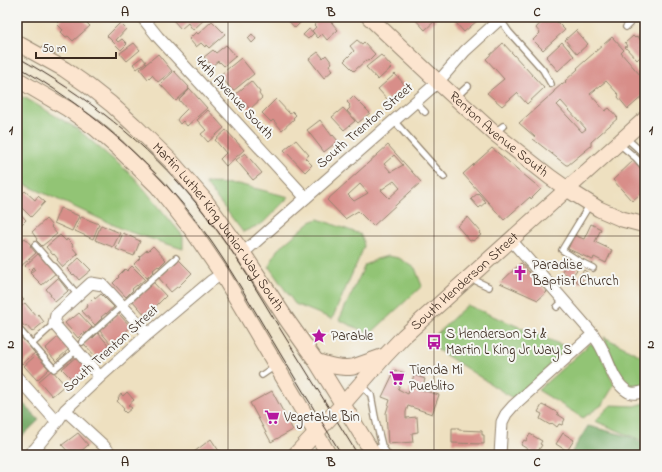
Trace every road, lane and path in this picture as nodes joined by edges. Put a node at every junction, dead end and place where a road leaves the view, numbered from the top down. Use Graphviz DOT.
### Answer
graph roads {
  1 [pos="142,17"];
  2 [pos="369,17"];
  3 [pos="636,17"];
  4 [pos="501,18"];
  5 [pos="626,27"];
  6 [pos="17,43"];
  7 [pos="17,79"];
  8 [pos="438,82"];
  9 [pos="551,84"];
  10 [pos="468,86"];
  11 [pos="455,98"];
  12 [pos="415,102"];
  13 [pos="425,112"];
  14 [pos="645,119"];
  15 [pos="394,121"];
  16 [pos="621,140"];
  17 [pos="645,155"];
  18 [pos="645,168"];
  19 [pos="444,177"];
  20 [pos="567,189"];
  21 [pos="306,198"];
  22 [pos="590,203"];
  23 [pos="645,225"];
  24 [pos="511,240"];
  25 [pos="35,246"];
  26 [pos="243,253"];
  27 [pos="176,258"];
  28 [pos="593,268"];
  29 [pos="222,274"];
  30 [pos="468,277"];
  31 [pos="489,287"];
  32 [pos="78,294"];
  33 [pos="123,306"];
  34 [pos="54,324"];
  35 [pos="17,327"];
  36 [pos="148,334"];
  37 [pos="593,334"];
  38 [pos="82,342"];
  39 [pos="32,344"];
  40 [pos="72,353"];
  41 [pos="385,356"];
  42 [pos="316,361"];
  43 [pos="276,366"];
  44 [pos="262,375"];
  45 [pos="100,377"];
  46 [pos="17,378"];
  47 [pos="360,384"];
  48 [pos="645,391"];
  49 [pos="343,404"];
  50 [pos="65,410"];
  51 [pos="58,422"];
  52 [pos="315,433"];
  53 [pos="376,451"];
  54 [pos="33,453"];
  55 [pos="112,455"];
  56 [pos="295,455"];
  57 [pos="329,455"];
  58 [pos="388,455"];
  59 [pos="500,455"];
  1 -- 21 [label="street, 44th Avenue South"];
  2 -- 8 [label="main road, Renton Avenue South"];
  3 -- 5 [label="lane"];
  4 -- 8 [label="street, South Trenton Street"];
  4 -- 9 [label="lane"];
  6 -- 26 [label="main road, Martin Luther King Junior Way South"];
  7 -- 29 [label="main road, Martin Luther King Junior Way South"];
  8 -- 11 [label="main road, Renton Avenue South"];
  8 -- 12 [label="street, South Trenton Street"];
  10 -- 11 [label="lane"];
  11 -- 20 [label="main road, Renton Avenue South"];
  12 -- 13 [label="lane"];
  12 -- 15 [label="street, South Trenton Street"];
  14 -- 16 [label="main road, South Henderson Street"];
  15 -- 19 [label="lane"];
  15 -- 21 [label="street, South Trenton Street"];
  16 -- 17 [label="lane"];
  16 -- 18 [label="lane"];
  16 -- 20 [label="main road, South Henderson Street"];
  20 -- 22 [label="main road, Renton Avenue South"];
  20 -- 24 [label="main road, South Henderson Street"];
  21 -- 26 [label="street, South Trenton Street"];
  22 -- 23 [label="main road, Renton Avenue South"];
  22 -- 28 [label="lane"];
  24 -- 30 [label="main road, South Henderson Street"];
  24 -- 37 [label="street"];
  25 -- 32 [label="lane"];
  26 -- 42 [label="main road, Martin Luther King Junior Way South"];
  27 -- 33 [label="lane"];
  29 -- 36 [label="street, South Trenton Street"];
  29 -- 43 [label="main road, Martin Luther King Junior Way South"];
  30 -- 31 [label="lane"];
  30 -- 41 [label="main road, South Henderson Street"];
  32 -- 33 [label="street"];
  32 -- 34 [label="street"];
  33 -- 36 [label="street"];
  33 -- 38 [label="lane"];
  34 -- 39 [label="lane"];
  34 -- 45 [label="street"];
  35 -- 39 [label="lane"];
  36 -- 45 [label="street, South Trenton Street"];
  37 -- 48 [label="street"];
  37 -- 59 [label="street"];
  39 -- 40 [label="lane"];
  41 -- 42 [label="main road"];
  41 -- 47 [label="main road, South Henderson Street"];
  42 -- 49 [label="main road, Martin Luther King Junior Way South"];
  43 -- 44 [label="lane"];
  43 -- 52 [label="main road, Martin Luther King Junior Way South"];
  45 -- 50 [label="street, South Trenton Street"];
  46 -- 51 [label="street"];
  47 -- 49 [label="main road, South Henderson Street"];
  47 -- 53 [label="lane"];
  49 -- 52 [label="main road, South Henderson Street"];
  49 -- 53 [label="main road, Martin Luther King Junior Way South"];
  50 -- 51 [label="street, South Trenton Street"];
  50 -- 55 [label="street"];
  51 -- 54 [label="street, South Trenton Street"];
  52 -- 56 [label="main road, South Henderson Street"];
  52 -- 57 [label="main road, Martin Luther King Junior Way South"];
  53 -- 58 [label="lane"];
}
